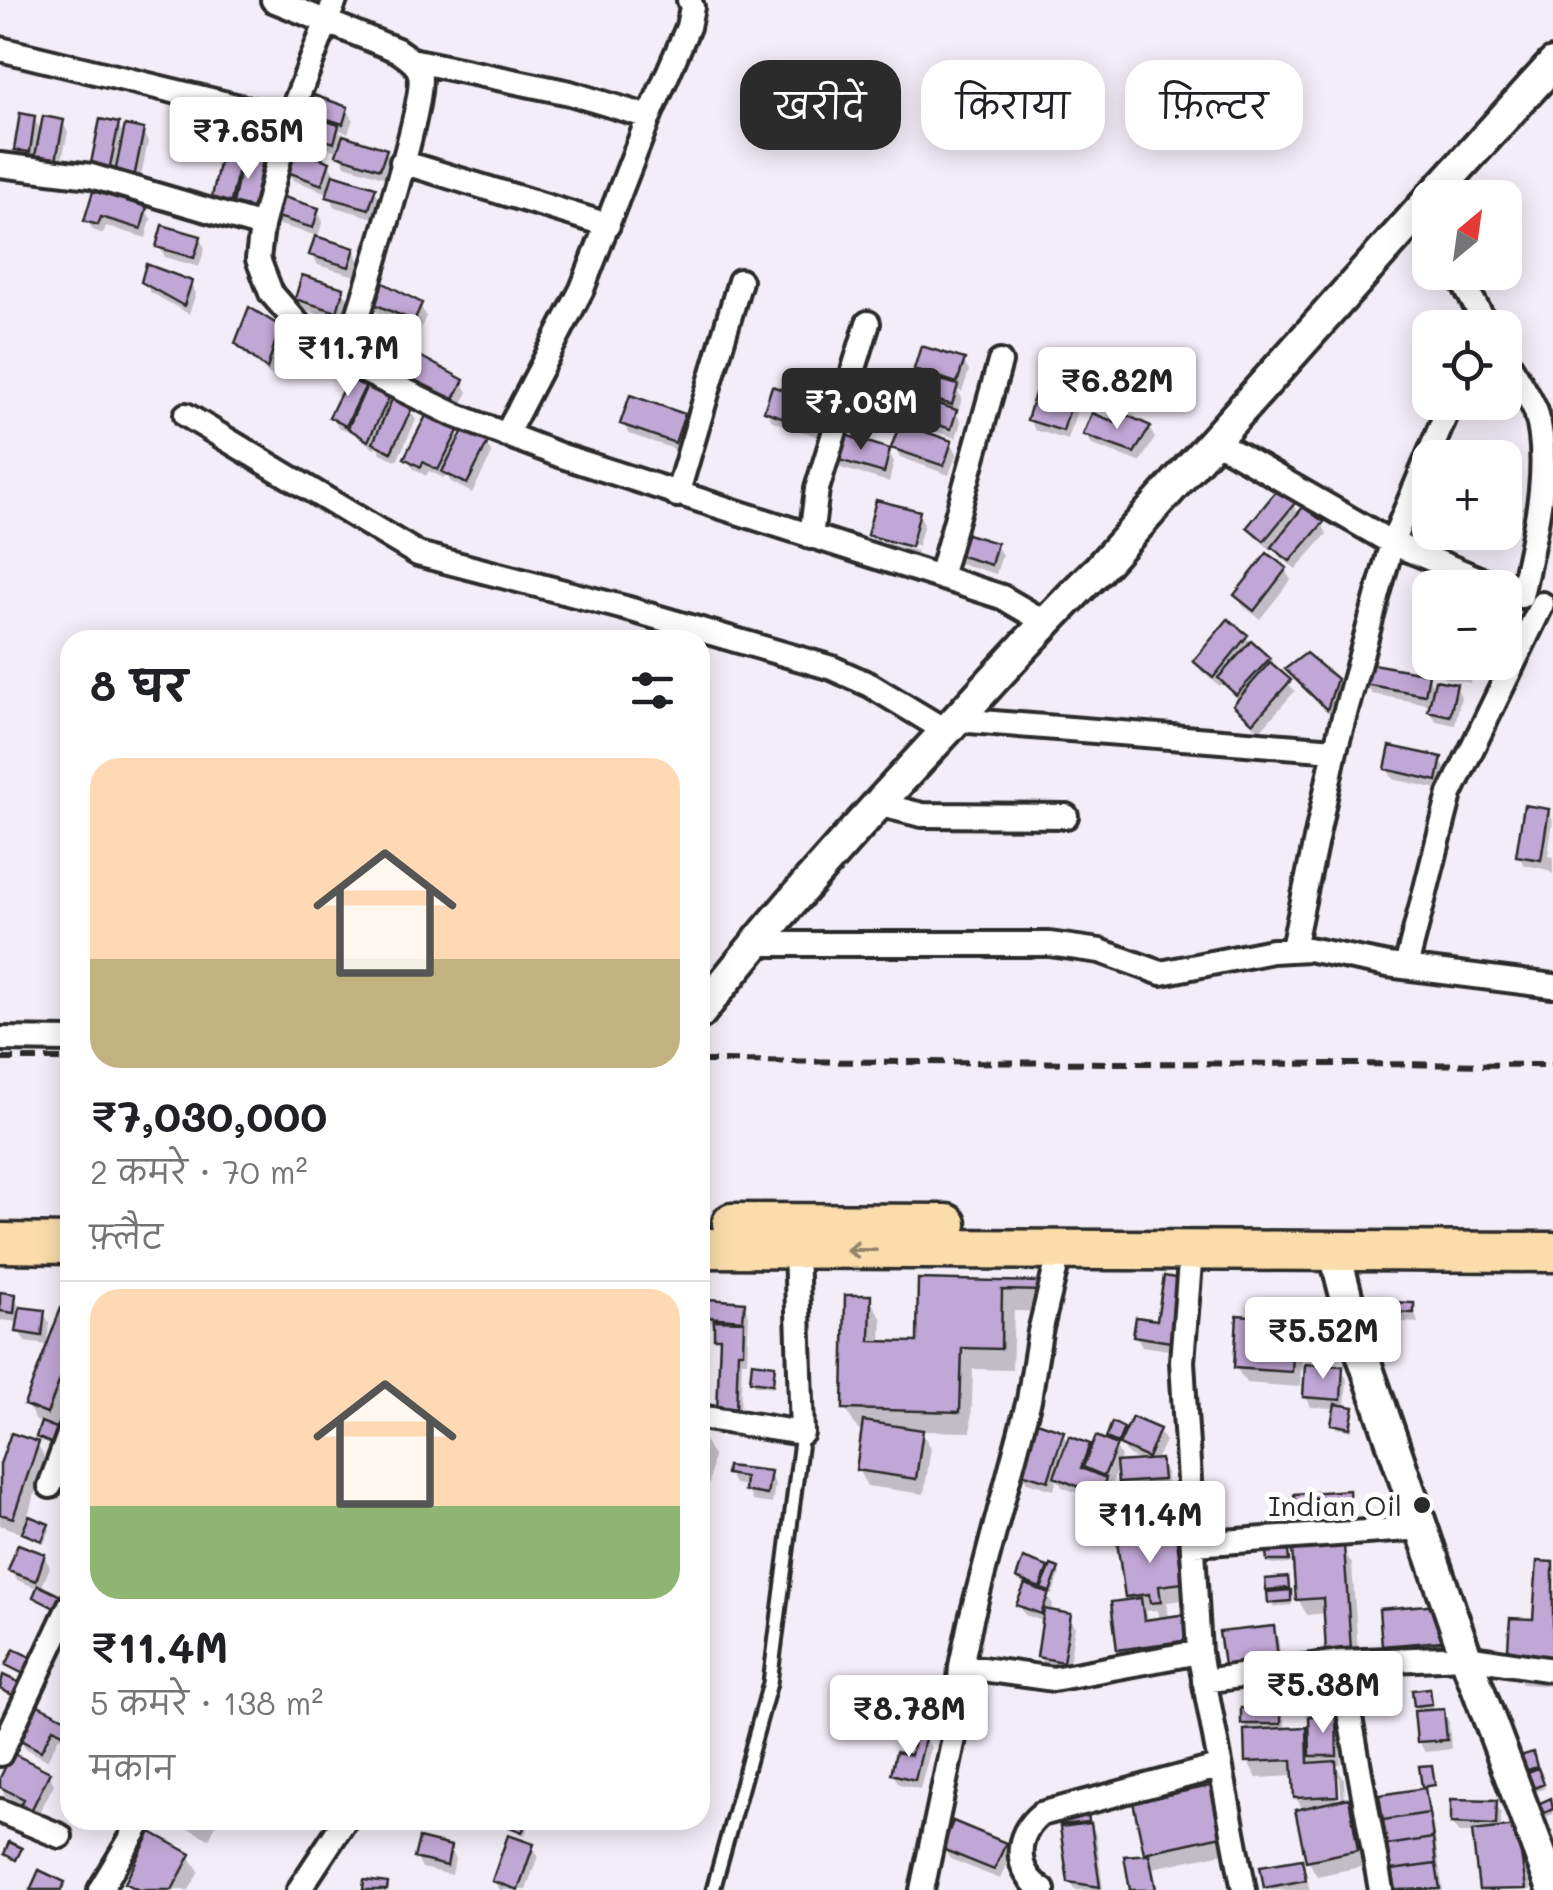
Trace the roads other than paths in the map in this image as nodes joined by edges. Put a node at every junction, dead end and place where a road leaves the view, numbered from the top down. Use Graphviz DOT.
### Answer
graph roads {
  1 [pos="273,0"];
  2 [pos="689,0"];
  3 [pos="332,10"];
  4 [pos="0,49"];
  5 [pos="412,60"];
  6 [pos="1553,64"];
  7 [pos="649,117"];
  8 [pos="289,119"];
  9 [pos="402,162"];
  10 [pos="0,165"];
  11 [pos="1452,180"];
  12 [pos="608,225"];
  13 [pos="1412,225"];
  14 [pos="262,226"];
  15 [pos="740,281"];
  16 [pos="868,322"];
  17 [pos="344,361"];
  18 [pos="1000,362"];
  19 [pos="1522,386"];
  20 [pos="186,415"];
  21 [pos="1443,420"];
  22 [pos="506,435"];
  23 [pos="1213,440"];
  24 [pos="676,495"];
  25 [pos="811,537"];
  26 [pos="1392,542"];
  27 [pos="940,577"];
  28 [pos="1524,597"];
  29 [pos="1045,622"];
  30 [pos="701,630"];
  31 [pos="710,633"];
  32 [pos="951,726"];
  33 [pos="1335,750"];
  34 [pos="877,804"];
  35 [pos="1066,816"];
  36 [pos="754,944"];
  37 [pos="1292,948"];
  38 [pos="1406,967"];
  39 [pos="1553,986"];
  40 [pos="710,999"];
  41 [pos="0,1038"];
  42 [pos="60,1040"];
  43 [pos="0,1220"];
  44 [pos="60,1221"];
  45 [pos="710,1224"];
  46 [pos="1553,1226"];
  47 [pos="0,1243"];
  48 [pos="60,1244"];
  49 [pos="710,1248"];
  50 [pos="796,1249"];
  51 [pos="1334,1249"];
  52 [pos="1060,1250"];
  53 [pos="1192,1251"];
  54 [pos="1553,1252"];
  55 [pos="710,1419"];
  56 [pos="802,1434"];
  57 [pos="60,1459"];
  58 [pos="50,1486"];
  59 [pos="1423,1528"];
  60 [pos="1195,1544"];
  61 [pos="60,1626"];
  62 [pos="1199,1652"];
  63 [pos="1466,1657"];
  64 [pos="1340,1662"];
  65 [pos="961,1666"];
  66 [pos="1553,1670"];
  67 [pos="1204,1681"];
  68 [pos="0,1754"];
  69 [pos="1218,1767"];
  70 [pos="0,1810"];
  71 [pos="136,1830"];
  72 [pos="336,1830"];
  73 [pos="60,1836"];
  74 [pos="100,1890"];
  75 [pos="299,1890"];
  76 [pos="713,1890"];
  77 [pos="922,1890"];
  78 [pos="1042,1890"];
  79 [pos="1244,1890"];
  80 [pos="1381,1890"];
  81 [pos="1553,1890"];
  1 -- 3 [label="street"];
  2 -- 7 [label="street"];
  3 -- 5 [label="street"];
  3 -- 8 [label="street"];
  4 -- 8 [label="street"];
  5 -- 7 [label="street"];
  5 -- 9 [label="street"];
  6 -- 11 [label="street"];
  7 -- 12 [label="street"];
  8 -- 14 [label="street"];
  9 -- 12 [label="street"];
  9 -- 17 [label="street"];
  10 -- 14 [label="street"];
  12 -- 22 [label="street"];
  13 -- 23 [label="street"];
  14 -- 17 [label="street"];
  15 -- 24 [label="street"];
  16 -- 25 [label="street"];
  17 -- 22 [label="street"];
  18 -- 27 [label="street"];
  19 -- 28 [label="street"];
  20 -- 30 [label="street"];
  21 -- 26 [label="street"];
  22 -- 24 [label="street"];
  23 -- 26 [label="street"];
  23 -- 29 [label="street"];
  24 -- 25 [label="street"];
  25 -- 27 [label="street"];
  26 -- 28 [label="street"];
  26 -- 33 [label="street"];
  27 -- 29 [label="street"];
  28 -- 38 [label="street"];
  29 -- 32 [label="street"];
  31 -- 32 [label="street"];
  32 -- 33 [label="street"];
  32 -- 34 [label="street"];
  33 -- 37 [label="street"];
  34 -- 35 [label="street"];
  34 -- 36 [label="street"];
  36 -- 37 [label="street"];
  36 -- 40 [label="street"];
  37 -- 38 [label="street"];
  38 -- 39 [label="street"];
  41 -- 42 [label="street"];
  43 -- 44 [label="main road"];
  45 -- 46 [label="main road"];
  47 -- 48 [label="main road"];
  49 -- 50 [label="main road"];
  52 -- 50 [label="main road, one-way"];
  50 -- 56 [label="street"];
  51 -- 53 [label="main road"];
  51 -- 54 [label="main road"];
  51 -- 59 [label="street"];
  52 -- 53 [label="main road"];
  52 -- 65 [label="street"];
  53 -- 60 [label="street"];
  55 -- 56 [label="street"];
  56 -- 76 [label="lane"];
  57 -- 58 [label="street"];
  59 -- 60 [label="street"];
  59 -- 63 [label="street"];
  60 -- 62 [label="street"];
  61 -- 68 [label="street"];
  62 -- 65 [label="street"];
  62 -- 67 [label="street"];
  63 -- 64 [label="street"];
  63 -- 66 [label="street"];
  63 -- 81 [label="street"];
  64 -- 67 [label="street"];
  64 -- 80 [label="street"];
  65 -- 77 [label="street"];
  67 -- 69 [label="street"];
  69 -- 78 [label="street"];
  69 -- 79 [label="street"];
  70 -- 73 [label="street"];
  71 -- 74 [label="street"];
  72 -- 75 [label="street"];
}
